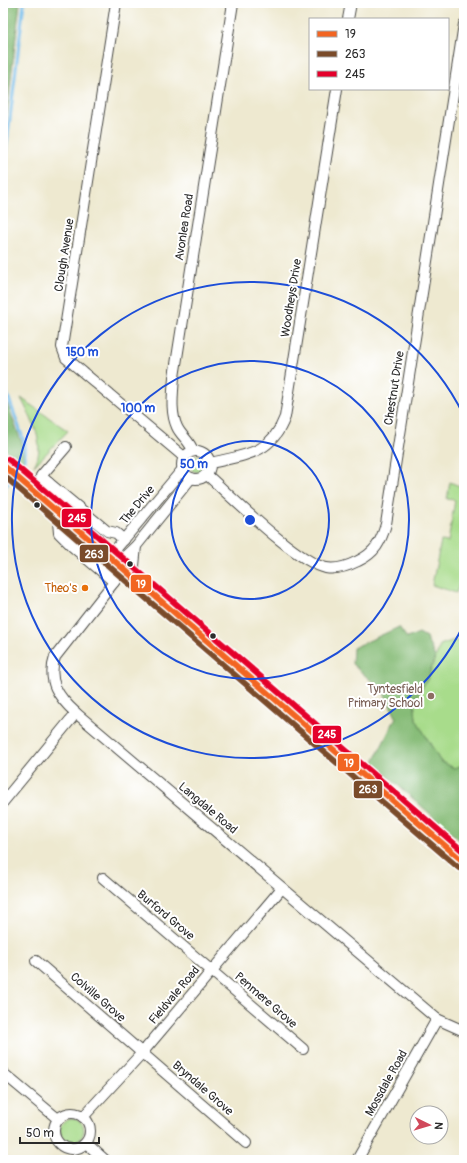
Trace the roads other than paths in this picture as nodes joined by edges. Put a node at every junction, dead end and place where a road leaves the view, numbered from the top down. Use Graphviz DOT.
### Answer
graph roads {
  1 [pos="116,3"];
  2 [pos="233,3"];
  3 [pos="351,3"];
  4 [pos="348,18"];
  5 [pos="464,24"];
  6 [pos="337,90"];
  7 [pos="66,446"];
  8 [pos="192,451"];
  9 [pos="184,457"];
  10 [pos="210,463"];
  11 [pos="5,466"];
  12 [pos="182,470"];
  13 [pos="206,474"];
  14 [pos="191,478"];
  15 [pos="49,483"];
  16 [pos="39,496"];
  17 [pos="63,515"];
  18 [pos="124,540"];
  19 [pos="136,546"];
  20 [pos="118,562"];
  21 [pos="137,579"];
  22 [pos="114,582"];
  23 [pos="76,713"];
  24 [pos="3,802"];
  25 [pos="464,862"];
  26 [pos="103,878"];
  27 [pos="282,888"];
  28 [pos="36,961"];
  29 [pos="212,971"];
  30 [pos="437,1019"];
  31 [pos="464,1031"];
  32 [pos="303,1049"];
  33 [pos="142,1053"];
  34 [pos="3,1073"];
  35 [pos="84,1117"];
  36 [pos="58,1120"];
  37 [pos="246,1143"];
  38 [pos="86,1144"];
  39 [pos="106,1160"];
  40 [pos="357,1160"];
  1 -- 9 [label="street, Clough Avenue"];
  2 -- 8 [label="street, Avonlea Road"];
  3 -- 4 [label="street"];
  5 -- 13 [label="street, Chestnut Drive"];
  6 -- 10 [label="street, Woodheys Drive"];
  7 -- 15 [label="street"];
  8 -- 9 [label="street"];
  8 -- 10 [label="street"];
  9 -- 12 [label="street"];
  10 -- 13 [label="street"];
  11 -- 16 [label="highway"];
  12 -- 14 [label="street"];
  12 -- 18 [label="street, The Drive"];
  13 -- 14 [label="street"];
  14 -- 19 [label="street, The Drive"];
  15 -- 16 [label="street"];
  15 -- 18 [label="street"];
  16 -- 17 [label="highway"];
  17 -- 20 [label="highway"];
  17 -- 22 [label="street"];
  18 -- 20 [label="street, The Drive"];
  19 -- 20 [label="street, The Drive"];
  19 -- 21 [label="street"];
  20 -- 21 [label="highway"];
  20 -- 22 [label="street, Langdale Road"];
  21 -- 25 [label="highway"];
  22 -- 23 [label="street, Langdale Road"];
  23 -- 24 [label="street"];
  23 -- 27 [label="street, Langdale Road"];
  26 -- 29 [label="street, Burford Grove"];
  27 -- 29 [label="street, Fieldvale Road"];
  27 -- 30 [label="street, Langdale Road"];
  28 -- 33 [label="street, Colville Grove"];
  29 -- 32 [label="street, Penmere Grove"];
  29 -- 33 [label="street, Fieldvale Road"];
  30 -- 31 [label="street, Langdale Road"];
  30 -- 40 [label="street, Mossdale Road"];
  33 -- 35 [label="street, Fieldvale Road"];
  33 -- 37 [label="street, Bryndale Grove"];
  34 -- 36 [label="street"];
  35 -- 36 [label="street"];
  35 -- 38 [label="street"];
  36 -- 38 [label="street"];
  38 -- 39 [label="street"];
}
